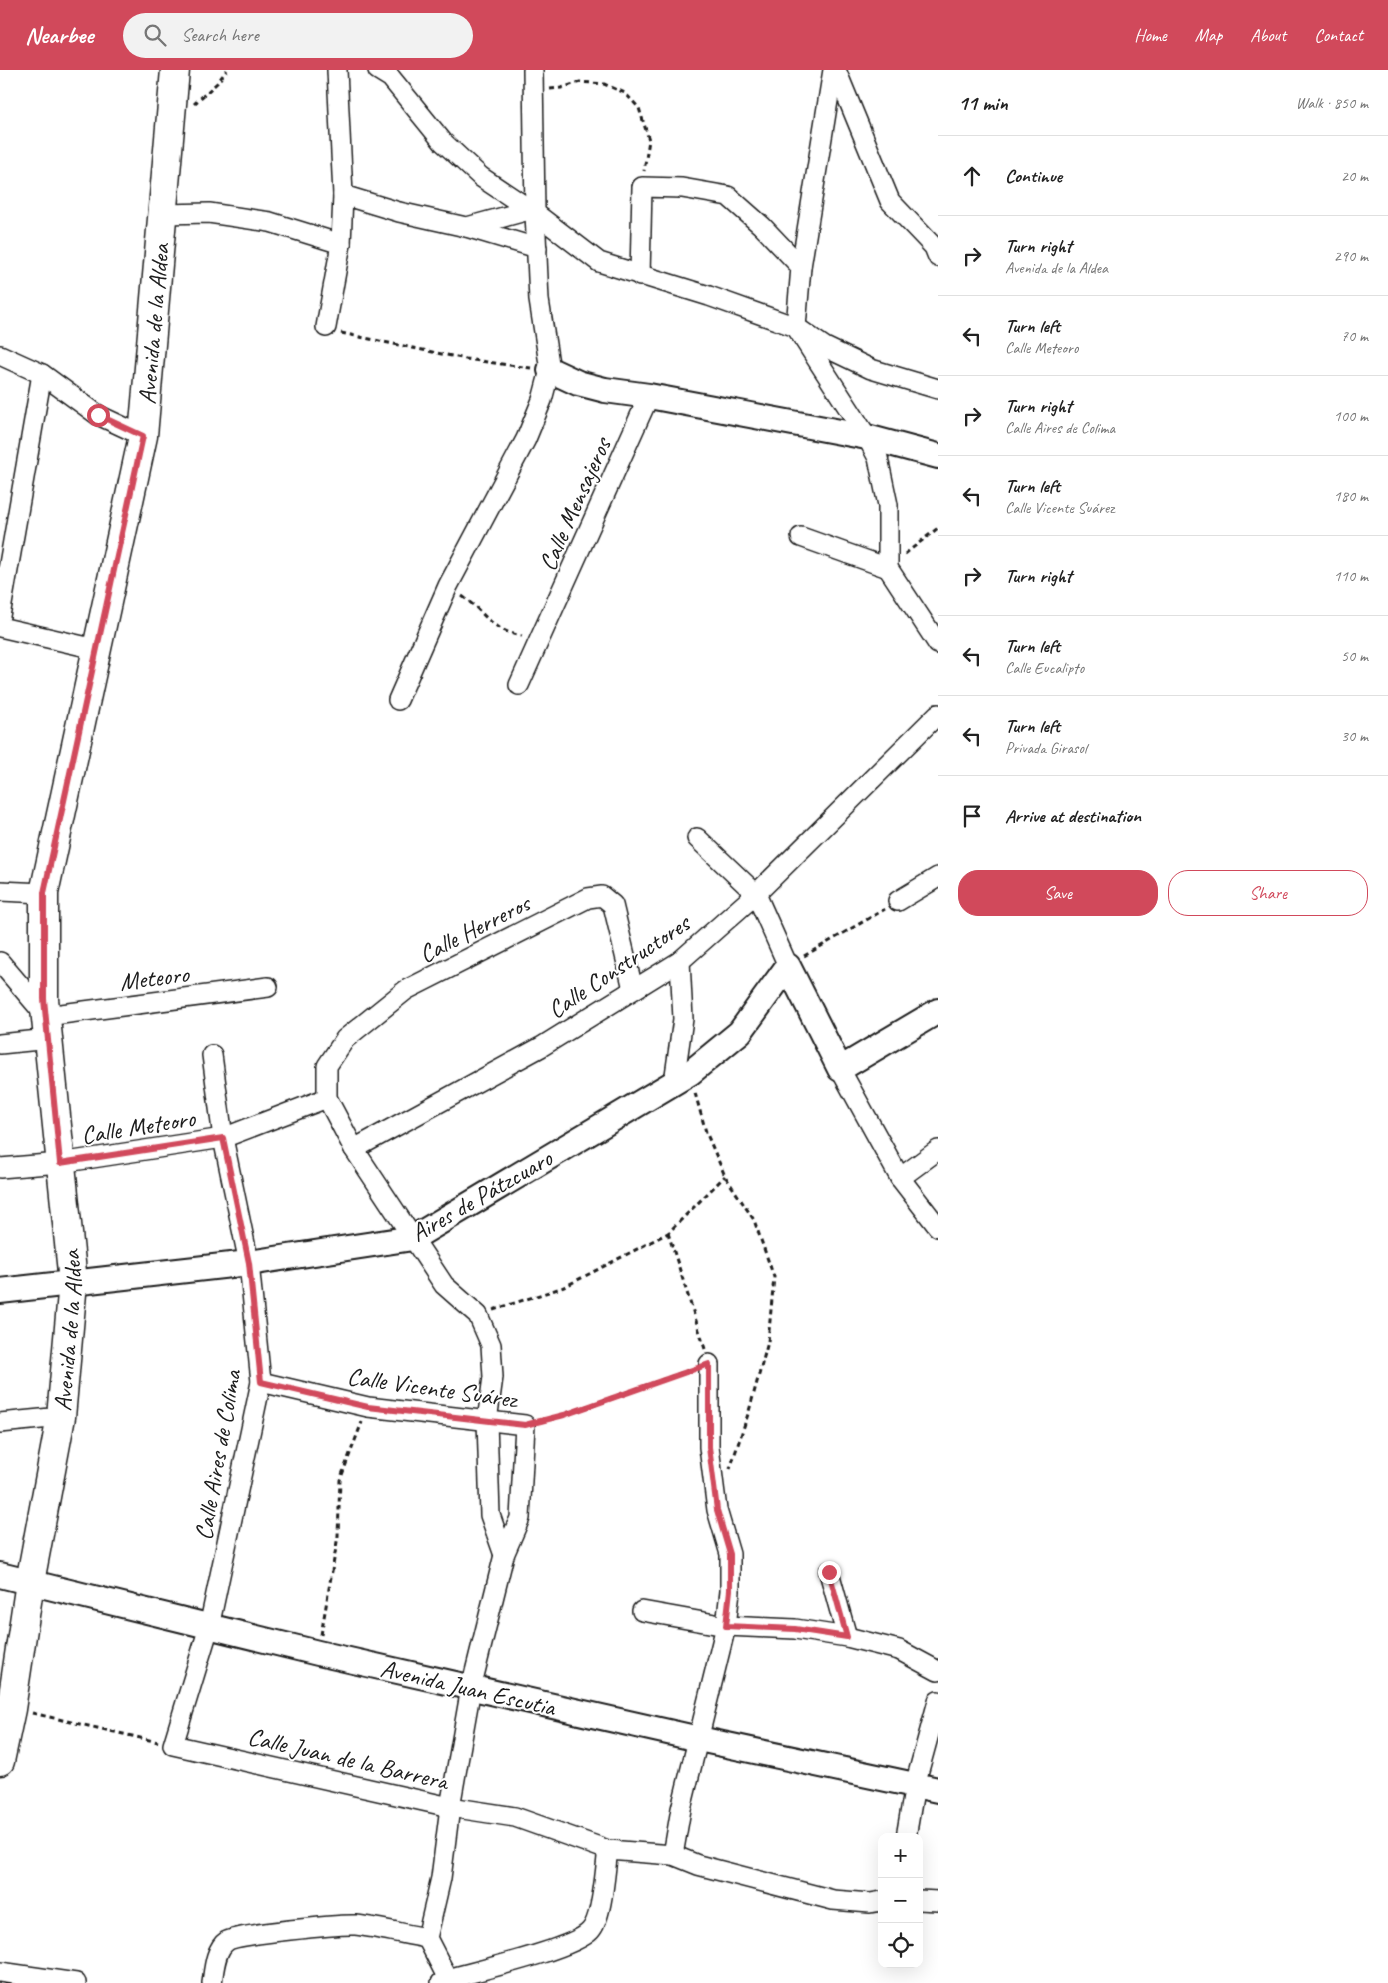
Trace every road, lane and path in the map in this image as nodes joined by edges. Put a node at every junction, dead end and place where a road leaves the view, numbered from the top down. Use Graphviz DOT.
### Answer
graph roads {
  1 [pos="175,70"];
  2 [pos="227,70"];
  3 [pos="337,70"];
  4 [pos="378,70"];
  5 [pos="533,70"];
  6 [pos="834,70"];
  7 [pos="533,90"];
  8 [pos="171,124"];
  9 [pos="642,186"];
  10 [pos="343,195"];
  11 [pos="532,212"];
  12 [pos="162,214"];
  13 [pos="466,227"];
  14 [pos="341,244"];
  15 [pos="537,248"];
  16 [pos="938,257"];
  17 [pos="801,266"];
  18 [pos="640,276"];
  19 [pos="326,327"];
  20 [pos="796,327"];
  21 [pos="0,355"];
  22 [pos="550,370"];
  23 [pos="42,374"];
  24 [pos="938,389"];
  25 [pos="649,396"];
  26 [pos="143,436"];
  27 [pos="868,437"];
  28 [pos="938,456"];
  29 [pos="938,528"];
  30 [pos="801,537"];
  31 [pos="888,568"];
  32 [pos="448,586"];
  33 [pos="0,616"];
  34 [pos="0,628"];
  35 [pos="545,632"];
  36 [pos="938,644"];
  37 [pos="96,649"];
  38 [pos="519,685"];
  39 [pos="398,700"];
  40 [pos="938,714"];
  41 [pos="697,838"];
  42 [pos="938,877"];
  43 [pos="0,891"];
  44 [pos="44,893"];
  45 [pos="756,894"];
  46 [pos="898,901"];
  47 [pos="680,961"];
  48 [pos="0,962"];
  49 [pos="788,966"];
  50 [pos="268,988"];
  51 [pos="633,989"];
  52 [pos="938,1011"];
  53 [pos="47,1027"];
  54 [pos="0,1044"];
  55 [pos="212,1055"];
  56 [pos="840,1070"];
  57 [pos="682,1078"];
  58 [pos="327,1098"];
  59 [pos="223,1138"];
  60 [pos="354,1149"];
  61 [pos="938,1150"];
  62 [pos="60,1163"];
  63 [pos="0,1168"];
  64 [pos="725,1176"];
  65 [pos="900,1178"];
  66 [pos="938,1227"];
  67 [pos="668,1233"];
  68 [pos="412,1238"];
  69 [pos="249,1263"];
  70 [pos="73,1282"];
  71 [pos="0,1291"];
  72 [pos="478,1315"];
  73 [pos="709,1364"];
  74 [pos="261,1382"];
  75 [pos="368,1407"];
  76 [pos="61,1417"];
  77 [pos="487,1421"];
  78 [pos="0,1423"];
  79 [pos="525,1425"];
  80 [pos="729,1474"];
  81 [pos="504,1555"];
  82 [pos="829,1572"];
  83 [pos="0,1575"];
  84 [pos="30,1582"];
  85 [pos="642,1611"];
  86 [pos="726,1626"];
  87 [pos="209,1627"];
  88 [pos="847,1637"];
  89 [pos="318,1652"];
  90 [pos="8,1671"];
  91 [pos="938,1671"];
  92 [pos="472,1688"];
  93 [pos="938,1700"];
  94 [pos="11,1709"];
  95 [pos="698,1739"];
  96 [pos="173,1745"];
  97 [pos="0,1761"];
  98 [pos="915,1785"];
  99 [pos="938,1790"];
  100 [pos="450,1807"];
  101 [pos="907,1833"];
  102 [pos="608,1850"];
  103 [pos="672,1855"];
  104 [pos="923,1900"];
  105 [pos="938,1901"];
  106 [pos="878,1902"];
  107 [pos="427,1938"];
  108 [pos="0,1972"];
  109 [pos="445,1981"];
  110 [pos="76,1983"];
  111 [pos="212,1983"];
  1 -- 8 [label="main road, Avenida de la Aldea"];
  2 -- 8 [label="path"];
  3 -- 10 [label="street"];
  4 -- 11 [label="street"];
  5 -- 7 [label="street"];
  6 -- 16 [label="street"];
  6 -- 17 [label="street"];
  7 -- 9 [label="path"];
  7 -- 11 [label="street"];
  8 -- 12 [label="main road, Avenida de la Aldea"];
  9 -- 17 [label="street"];
  9 -- 18 [label="street"];
  10 -- 13 [label="street"];
  10 -- 14 [label="street"];
  11 -- 13 [label="street"];
  11 -- 15 [label="street"];
  11 -- 18 [label="street"];
  12 -- 14 [label="street"];
  12 -- 26 [label="main road, Avenida de la Aldea"];
  13 -- 15 [label="street"];
  14 -- 19 [label="street"];
  15 -- 22 [label="street"];
  17 -- 20 [label="street"];
  18 -- 20 [label="street"];
  19 -- 22 [label="path"];
  20 -- 24 [label="street"];
  20 -- 27 [label="street"];
  21 -- 23 [label="street"];
  22 -- 25 [label="street"];
  22 -- 32 [label="street"];
  23 -- 26 [label="street"];
  23 -- 33 [label="street"];
  25 -- 27 [label="street"];
  25 -- 35 [label="street, Calle Mensajeros"];
  26 -- 37 [label="main road, Avenida de la Aldea"];
  27 -- 28 [label="street"];
  27 -- 31 [label="street"];
  29 -- 31 [label="path"];
  30 -- 31 [label="street"];
  31 -- 36 [label="street"];
  32 -- 35 [label="path"];
  32 -- 39 [label="street"];
  34 -- 37 [label="street"];
  35 -- 38 [label="street, Calle Mensajeros"];
  37 -- 44 [label="main road, Avenida de la Aldea"];
  40 -- 45 [label="street, Calle Constructores"];
  41 -- 45 [label="street"];
  42 -- 46 [label="street"];
  43 -- 44 [label="street"];
  44 -- 53 [label="main road, Avenida de la Aldea"];
  45 -- 47 [label="street, Calle Constructores"];
  45 -- 49 [label="street"];
  46 -- 49 [label="path"];
  47 -- 51 [label="street, Calle Constructores"];
  47 -- 57 [label="street"];
  48 -- 53 [label="street"];
  49 -- 56 [label="street"];
  49 -- 57 [label="street, Aires de Pátzcuaro"];
  50 -- 53 [label="street, Meteoro"];
  51 -- 58 [label="street, Calle Herreros"];
  51 -- 60 [label="street, Calle Constructores"];
  52 -- 56 [label="street"];
  53 -- 54 [label="street, Meteoro"];
  53 -- 62 [label="main road, Avenida de la Aldea"];
  55 -- 59 [label="street, Calle Aires de Colima"];
  56 -- 65 [label="street"];
  57 -- 64 [label="path"];
  57 -- 68 [label="street, Aires de Pátzcuaro"];
  58 -- 59 [label="street, Calle Meteoro"];
  58 -- 60 [label="street"];
  59 -- 62 [label="street, Calle Meteoro"];
  59 -- 69 [label="street, Calle Aires de Colima"];
  60 -- 68 [label="street"];
  61 -- 65 [label="street"];
  62 -- 63 [label="street, Calle Meteoro"];
  62 -- 70 [label="main road, Avenida de la Aldea"];
  64 -- 67 [label="path"];
  64 -- 80 [label="path"];
  65 -- 66 [label="street"];
  67 -- 72 [label="path"];
  67 -- 73 [label="path"];
  68 -- 69 [label="street, Aires de Pátzcuaro"];
  68 -- 72 [label="street"];
  69 -- 70 [label="street, Aires de Pátzcuaro"];
  69 -- 74 [label="street, Calle Aires de Colima"];
  70 -- 71 [label="street, Aires de Pátzcuaro"];
  70 -- 76 [label="main road, Avenida de la Aldea"];
  72 -- 77 [label="street"];
  73 -- 79 [label="path, Calle Vicente Suárez"];
  73 -- 86 [label="street"];
  74 -- 75 [label="street, Calle Vicente Suárez"];
  74 -- 87 [label="street, Calle Aires de Colima"];
  75 -- 77 [label="street, Calle Vicente Suárez"];
  75 -- 89 [label="path"];
  76 -- 78 [label="street"];
  76 -- 84 [label="main road, Avenida de la Aldea"];
  77 -- 79 [label="street, Calle Vicente Suárez"];
  77 -- 81 [label="street"];
  79 -- 81 [label="street"];
  81 -- 92 [label="street"];
  82 -- 88 [label="street"];
  83 -- 84 [label="street, Avenida Juan Escutia"];
  84 -- 87 [label="street, Avenida Juan Escutia"];
  84 -- 90 [label="main road, Avenida de la Aldea"];
  85 -- 86 [label="street"];
  86 -- 88 [label="street"];
  86 -- 95 [label="street"];
  87 -- 89 [label="street, Avenida Juan Escutia"];
  87 -- 96 [label="street, Calle Aires de Colima"];
  88 -- 91 [label="street"];
  89 -- 92 [label="street, Avenida Juan Escutia"];
  90 -- 94 [label="main road, Avenida de la Aldea"];
  92 -- 95 [label="street, Avenida Juan Escutia"];
  92 -- 100 [label="street"];
  93 -- 98 [label="street"];
  94 -- 96 [label="path"];
  94 -- 97 [label="main road, Avenida de la Aldea"];
  95 -- 98 [label="street, Avenida Juan Escutia"];
  95 -- 103 [label="street"];
  96 -- 100 [label="street, Calle Juan de la Barrera"];
  98 -- 99 [label="street, Avenida Juan Escutia"];
  98 -- 101 [label="street"];
  100 -- 102 [label="street, Calle Juan de la Barrera"];
  100 -- 107 [label="street"];
  102 -- 103 [label="street, Calle Juan de la Barrera"];
  102 -- 109 [label="street"];
  103 -- 106 [label="street, Calle Juan de la Barrera"];
  104 -- 105 [label="street"];
  107 -- 109 [label="street"];
  107 -- 111 [label="street"];
  108 -- 110 [label="street"];
}
